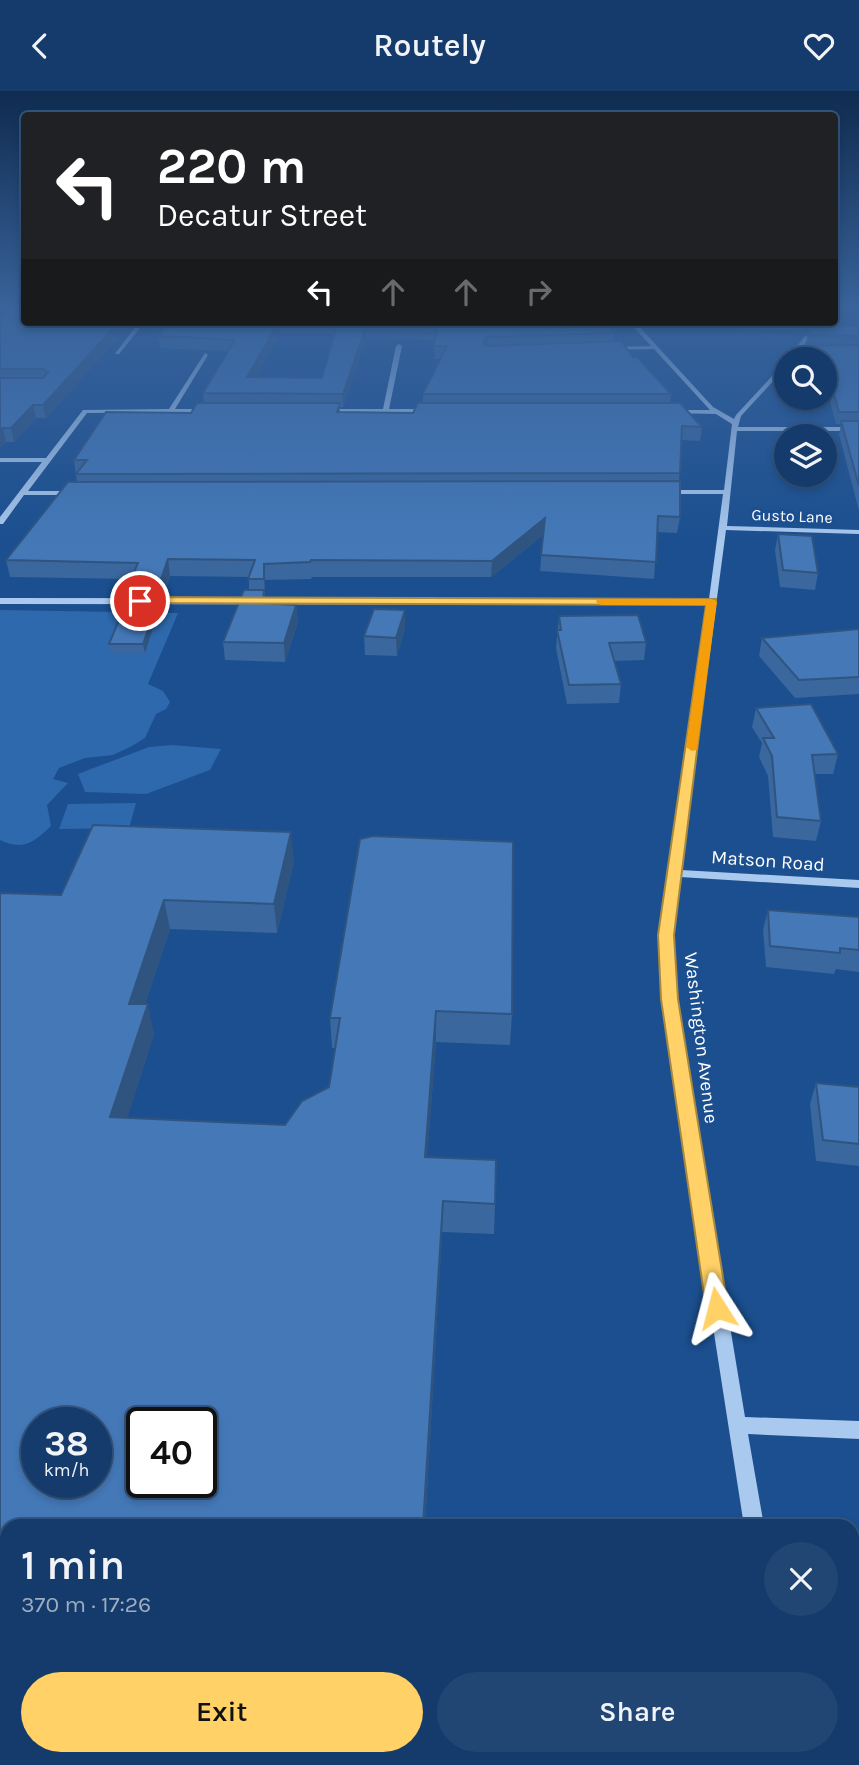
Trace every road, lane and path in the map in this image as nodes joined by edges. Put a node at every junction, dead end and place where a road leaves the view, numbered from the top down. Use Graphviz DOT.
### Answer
graph roads {
  1 [pos="185,387"];
  2 [pos="391,387"];
  3 [pos="693,387"];
  4 [pos="764,387"];
  5 [pos="171,411"];
  6 [pos="212,411"];
  7 [pos="319,411"];
  8 [pos="386,411"];
  9 [pos="440,411"];
  10 [pos="667,412"];
  11 [pos="717,412"];
  12 [pos="734,426"];
  13 [pos="859,429"];
  14 [pos="0,460"];
  15 [pos="47,460"];
  16 [pos="656,492"];
  17 [pos="725,492"];
  18 [pos="22,493"];
  19 [pos="78,493"];
  20 [pos="0,522"];
  21 [pos="723,528"];
  22 [pos="859,533"];
  23 [pos="0,601"];
  24 [pos="712,602"];
  25 [pos="675,873"];
  26 [pos="859,884"];
  27 [pos="739,1425"];
  28 [pos="859,1430"];
  29 [pos="753,1519"];
  1 -- 5 [label="street"];
  2 -- 8 [label="street"];
  3 -- 11 [label="street"];
  4 -- 12 [label="street, Washington Avenue"];
  5 -- 6 [label="street"];
  5 -- 15 [label="street"];
  7 -- 8 [label="street"];
  8 -- 9 [label="street"];
  10 -- 11 [label="street"];
  11 -- 12 [label="street"];
  12 -- 13 [label="street"];
  12 -- 17 [label="street, Washington Avenue"];
  14 -- 15 [label="street"];
  15 -- 18 [label="street"];
  16 -- 17 [label="street"];
  17 -- 21 [label="street, Washington Avenue"];
  18 -- 19 [label="street"];
  18 -- 20 [label="street"];
  21 -- 22 [label="street, Gusto Lane"];
  21 -- 24 [label="street, Washington Avenue"];
  23 -- 24 [label="street"];
  24 -- 25 [label="street, Washington Avenue"];
  25 -- 26 [label="street, Matson Road"];
  25 -- 27 [label="street, Washington Avenue"];
  27 -- 28 [label="street"];
  27 -- 29 [label="street, Washington Avenue"];
}
